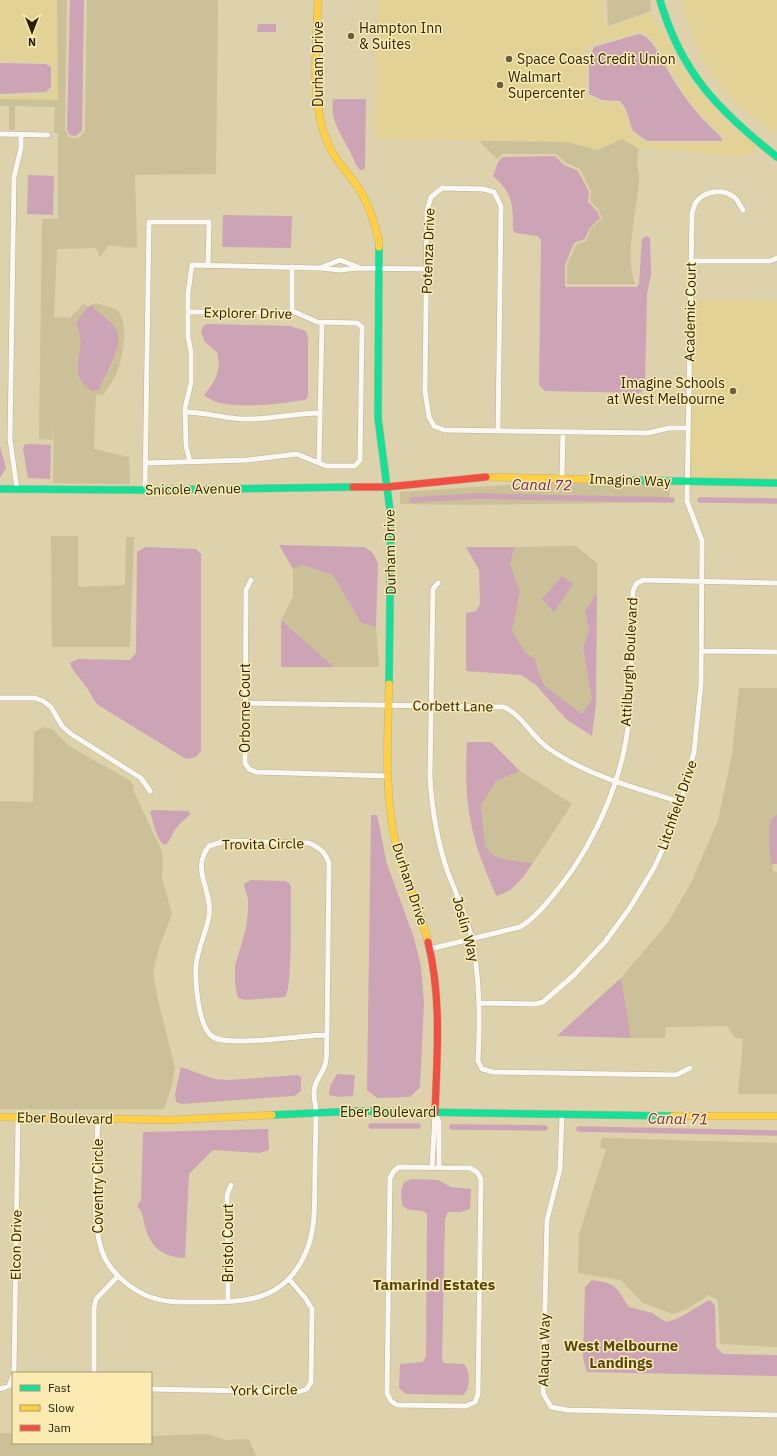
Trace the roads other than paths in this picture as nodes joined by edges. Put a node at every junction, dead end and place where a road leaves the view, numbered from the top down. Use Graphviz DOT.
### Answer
graph roads {
  1 [pos="318,0"];
  2 [pos="660,0"];
  3 [pos="0,134"];
  4 [pos="22,135"];
  5 [pos="48,135"];
  6 [pos="777,157"];
  7 [pos="743,210"];
  8 [pos="777,258"];
  9 [pos="691,261"];
  10 [pos="208,266"];
  11 [pos="292,267"];
  12 [pos="320,268"];
  13 [pos="360,268"];
  14 [pos="378,268"];
  15 [pos="427,269"];
  16 [pos="188,312"];
  17 [pos="292,312"];
  18 [pos="322,322"];
  19 [pos="185,412"];
  20 [pos="320,413"];
  21 [pos="688,428"];
  22 [pos="498,431"];
  23 [pos="563,432"];
  24 [pos="190,462"];
  25 [pos="146,463"];
  26 [pos="320,463"];
  27 [pos="562,478"];
  28 [pos="686,482"];
  29 [pos="777,483"];
  30 [pos="387,487"];
  31 [pos="0,489"];
  32 [pos="17,489"];
  33 [pos="145,490"];
  34 [pos="251,580"];
  35 [pos="702,581"];
  36 [pos="438,583"];
  37 [pos="777,583"];
  38 [pos="702,651"];
  39 [pos="777,652"];
  40 [pos="0,698"];
  41 [pos="246,702"];
  42 [pos="389,705"];
  43 [pos="431,706"];
  44 [pos="388,776"];
  45 [pos="615,782"];
  46 [pos="150,791"];
  47 [pos="681,802"];
  48 [pos="471,938"];
  49 [pos="430,949"];
  50 [pos="480,1003"];
  51 [pos="327,1035"];
  52 [pos="690,1068"];
  53 [pos="316,1113"];
  54 [pos="435,1113"];
  55 [pos="562,1115"];
  56 [pos="777,1116"];
  57 [pos="0,1117"];
  58 [pos="18,1118"];
  59 [pos="98,1119"];
  60 [pos="432,1167"];
  61 [pos="439,1167"];
  62 [pos="231,1185"];
  63 [pos="118,1276"];
  64 [pos="289,1279"];
  65 [pos="228,1302"];
  66 [pos="14,1372"];
  67 [pos="94,1372"];
  68 [pos="12,1378"];
  69 [pos="0,1389"];
  70 [pos="152,1389"];
  71 [pos="777,1415"];
  1 -- 14 [label="street, Durham Drive"];
  2 -- 6 [label="street"];
  3 -- 4 [label="street"];
  4 -- 5 [label="street"];
  4 -- 32 [label="street"];
  7 -- 9 [label="street, Academic Court"];
  8 -- 9 [label="street"];
  9 -- 21 [label="street, Academic Court"];
  10 -- 11 [label="street"];
  10 -- 16 [label="street"];
  10 -- 25 [label="street"];
  11 -- 12 [label="street"];
  11 -- 17 [label="street"];
  12 -- 13 [label="street"];
  12 -- 13 [label="street"];
  13 -- 14 [label="street"];
  14 -- 15 [label="street"];
  14 -- 30 [label="street, Durham Drive"];
  15 -- 22 [label="street, Potenza Drive"];
  15 -- 22 [label="street, Potenza Drive"];
  16 -- 17 [label="street, Explorer Drive"];
  16 -- 19 [label="street, Explorer Drive"];
  17 -- 18 [label="street, Explorer Drive"];
  18 -- 20 [label="street"];
  18 -- 26 [label="street, Explorer Drive"];
  19 -- 20 [label="street"];
  19 -- 24 [label="street, Explorer Drive"];
  20 -- 26 [label="street"];
  21 -- 23 [label="street, Potenza Drive"];
  21 -- 28 [label="street, Academic Court"];
  22 -- 23 [label="street, Potenza Drive"];
  23 -- 27 [label="street"];
  24 -- 25 [label="street, Explorer Drive"];
  24 -- 26 [label="street, Explorer Drive"];
  25 -- 33 [label="street"];
  27 -- 28 [label="street, Imagine Way"];
  27 -- 30 [label="street, Imagine Way"];
  28 -- 29 [label="street, Imagine Way"];
  28 -- 35 [label="street, Litchfield Drive"];
  30 -- 33 [label="street, Snicole Avenue"];
  30 -- 42 [label="street, Durham Drive"];
  31 -- 32 [label="street, Snicole Avenue"];
  32 -- 33 [label="street, Snicole Avenue"];
  34 -- 41 [label="street, Orborne Court"];
  35 -- 37 [label="street, Attilburgh Boulevard"];
  35 -- 38 [label="street, Litchfield Drive"];
  35 -- 45 [label="street, Attilburgh Boulevard"];
  36 -- 43 [label="street, Joslin Way"];
  38 -- 39 [label="street"];
  38 -- 47 [label="street, Litchfield Drive"];
  40 -- 46 [label="street"];
  41 -- 42 [label="street, Corbett Lane"];
  41 -- 44 [label="street, Orborne Court"];
  42 -- 43 [label="street, Corbett Lane"];
  42 -- 44 [label="street, Durham Drive"];
  43 -- 45 [label="street, Corbett Lane"];
  43 -- 48 [label="street, Joslin Way"];
  44 -- 49 [label="street, Durham Drive"];
  45 -- 47 [label="street, Corbett Lane"];
  45 -- 48 [label="street, Attilburgh Boulevard"];
  47 -- 50 [label="street, Litchfield Drive"];
  48 -- 49 [label="street, Attilburgh Boulevard"];
  48 -- 50 [label="street, Joslin Way"];
  49 -- 54 [label="street, Durham Drive"];
  50 -- 52 [label="street, Joslin Way"];
  51 -- 51 [label="street, Trovita Circle"];
  51 -- 53 [label="street, Trovita Circle"];
  53 -- 54 [label="street, Eber Boulevard"];
  53 -- 59 [label="street, Eber Boulevard"];
  53 -- 64 [label="street, Coventry Circle"];
  54 -- 55 [label="street, Eber Boulevard"];
  54 -- 60 [label="street"];
  54 -- 61 [label="street"];
  55 -- 56 [label="street, Eber Boulevard"];
  55 -- 71 [label="street, Alaqua Way"];
  57 -- 58 [label="street, Eber Boulevard"];
  58 -- 59 [label="street, Eber Boulevard"];
  58 -- 66 [label="street, Elcon Drive"];
  59 -- 63 [label="street, Coventry Circle"];
  60 -- 61 [label="street"];
  60 -- 61 [label="street"];
  62 -- 65 [label="street, Bristol Court"];
  63 -- 65 [label="street, Coventry Circle"];
  63 -- 67 [label="street"];
  64 -- 65 [label="street, Coventry Circle"];
  64 -- 70 [label="street, York Circle"];
  68 -- 69 [label="street"];
}
